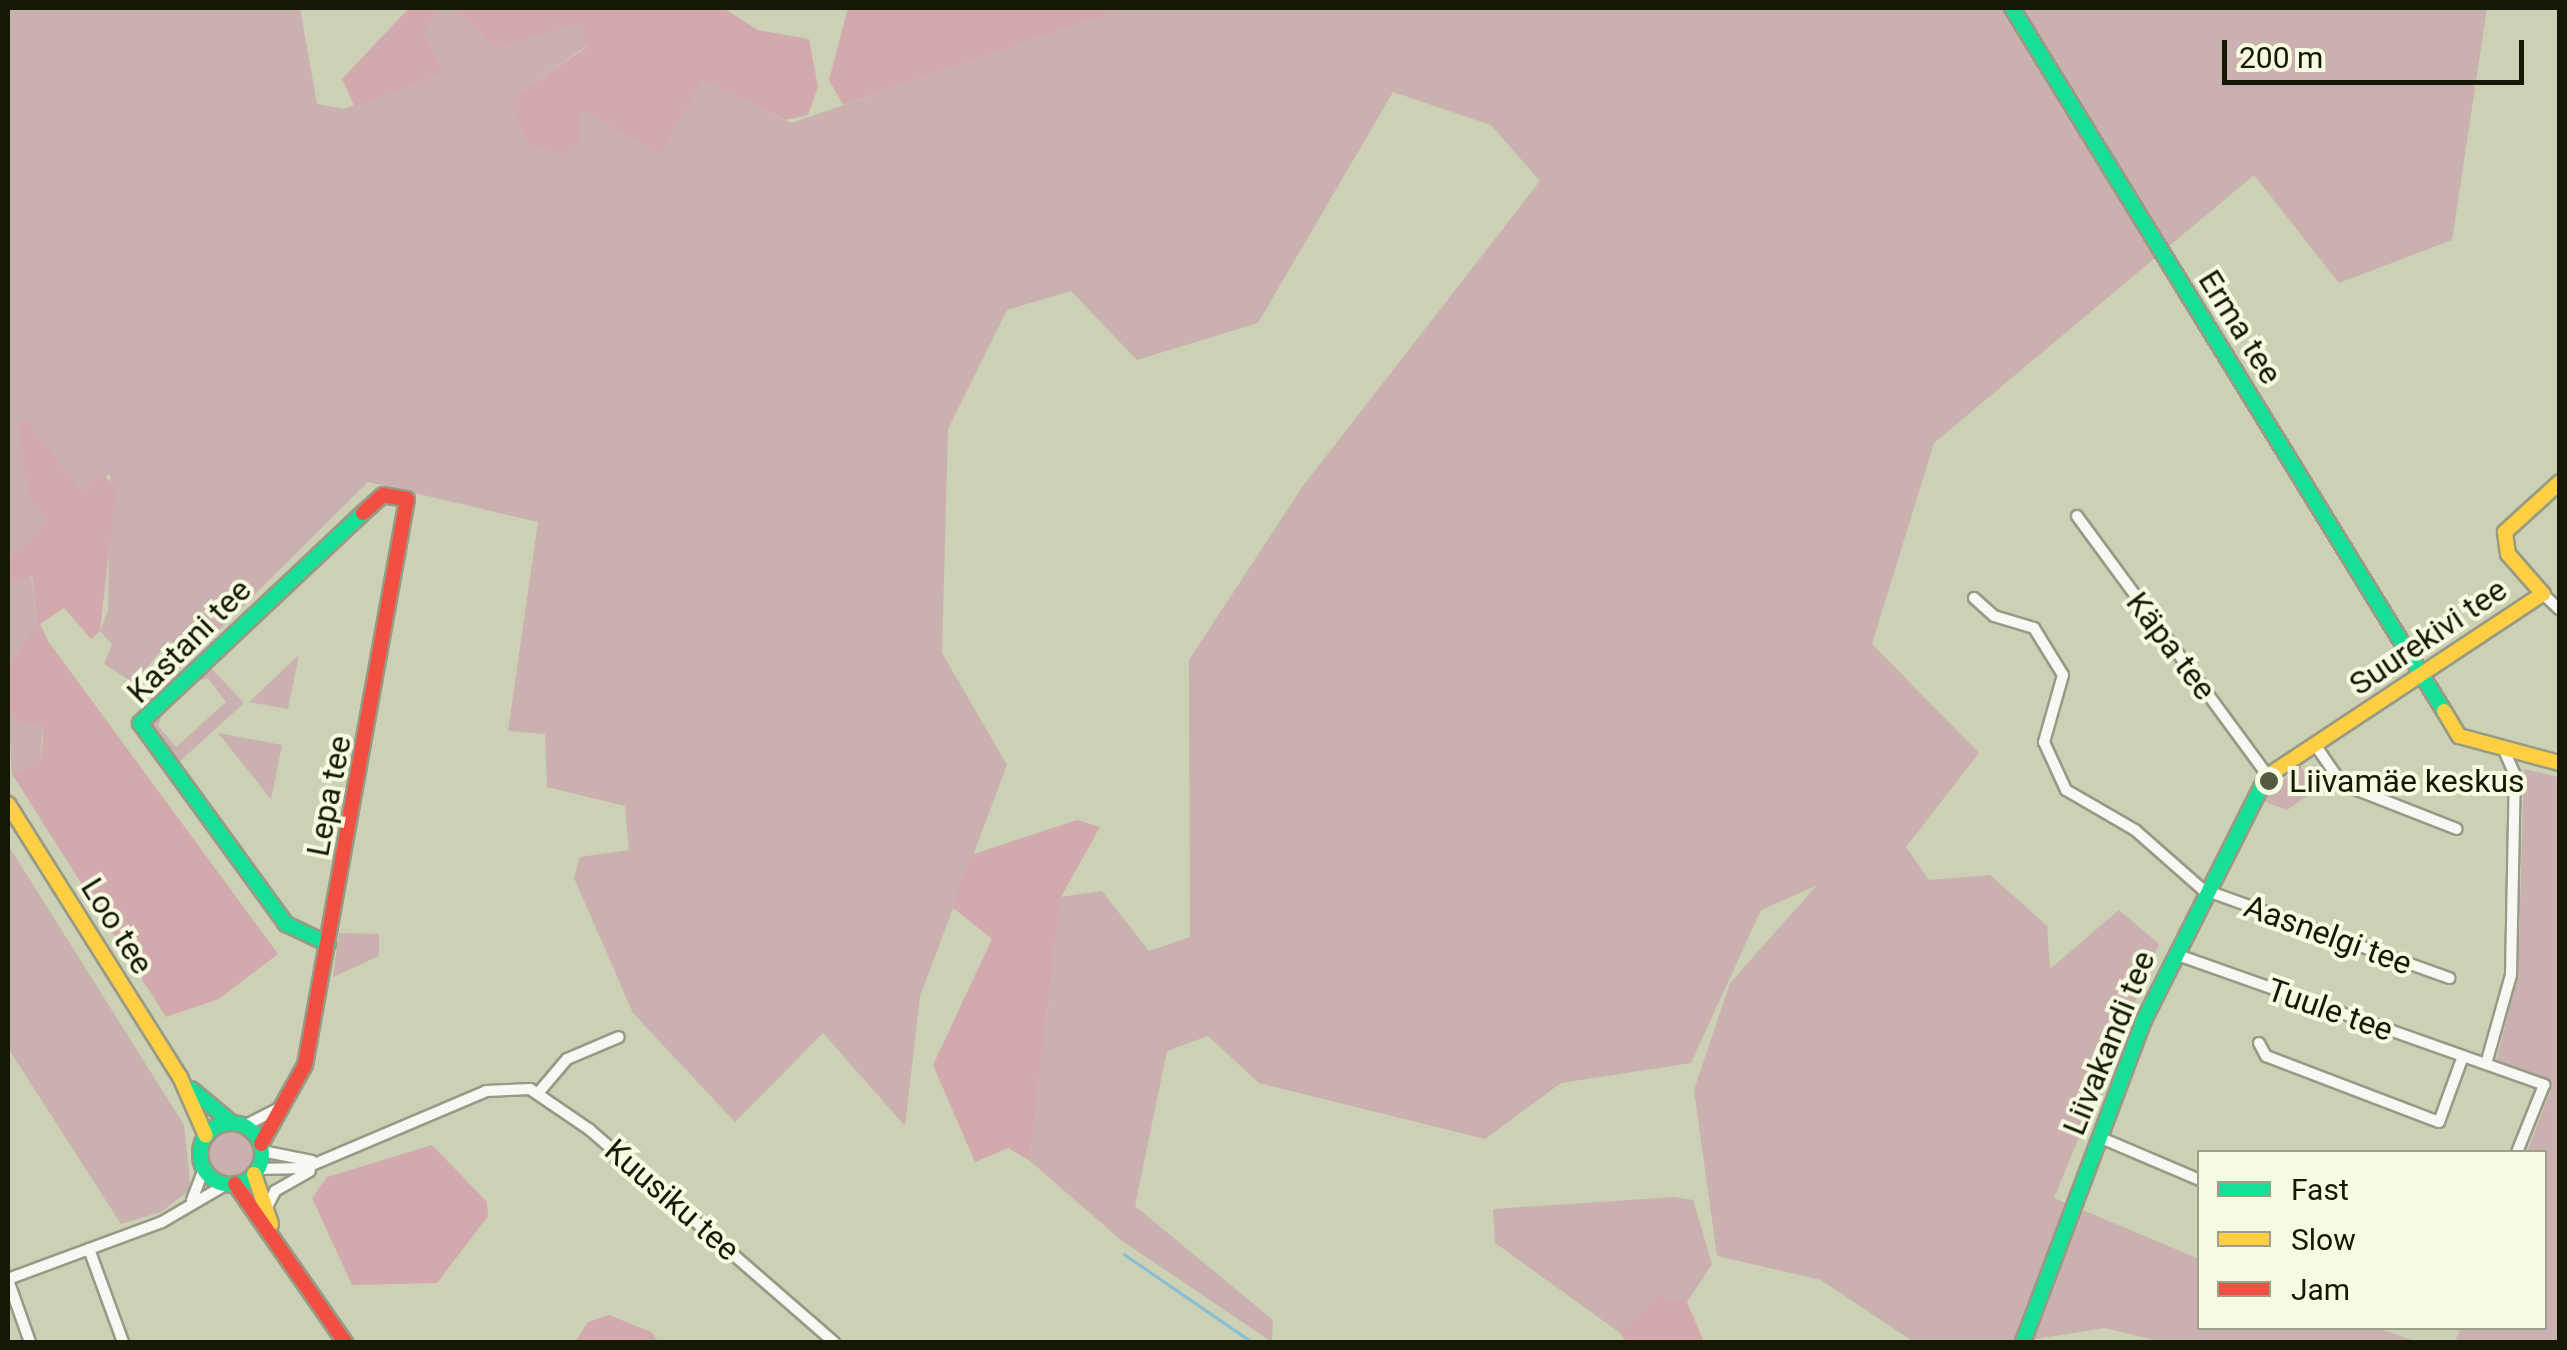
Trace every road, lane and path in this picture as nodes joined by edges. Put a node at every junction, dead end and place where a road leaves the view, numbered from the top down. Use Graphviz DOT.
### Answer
graph roads {
  1 [pos="2012,8"];
  2 [pos="2560,482"];
  3 [pos="407,500"];
  4 [pos="2077,516"];
  5 [pos="2543,594"];
  6 [pos="1974,598"];
  7 [pos="2560,610"];
  8 [pos="2419,676"];
  9 [pos="2316,746"];
  10 [pos="2505,753"];
  11 [pos="2560,763"];
  12 [pos="2268,775"];
  13 [pos="8,804"];
  14 [pos="2457,829"];
  15 [pos="2206,891"];
  16 [pos="328,944"];
  17 [pos="2176,954"];
  18 [pos="2449,978"];
  19 [pos="619,1037"];
  20 [pos="2259,1043"];
  21 [pos="2463,1056"];
  22 [pos="2486,1064"];
  23 [pos="180,1077"];
  24 [pos="540,1092"];
  25 [pos="290,1099"];
  26 [pos="238,1124"];
  27 [pos="206,1136"];
  28 [pos="2100,1137"];
  29 [pos="261,1148"];
  30 [pos="2517,1150"];
  31 [pos="323,1161"];
  32 [pos="204,1168"];
  33 [pos="256,1172"];
  34 [pos="2197,1179"];
  35 [pos="231,1184"];
  36 [pos="189,1205"];
  37 [pos="267,1207"];
  38 [pos="271,1224"];
  39 [pos="89,1250"];
  40 [pos="8,1279"];
  41 [pos="30,1342"];
  42 [pos="123,1342"];
  43 [pos="345,1342"];
  44 [pos="834,1342"];
  45 [pos="2023,1342"];
  1 -- 8 [label="street, Erma tee"];
  2 -- 5 [label="street, Suurekivi tee"];
  3 -- 16 [label="street, Lepa tee"];
  3 -- 16 [label="street, Kastani tee"];
  4 -- 12 [label="street, Käpa tee"];
  5 -- 7 [label="street"];
  5 -- 8 [label="street, Suurekivi tee"];
  6 -- 15 [label="street, Aasnelgi tee"];
  8 -- 9 [label="street, Suurekivi tee"];
  8 -- 10 [label="street, Erma tee"];
  9 -- 12 [label="street, Suurekivi tee"];
  9 -- 14 [label="street"];
  10 -- 11 [label="street, Erma tee"];
  10 -- 22 [label="street"];
  12 -- 15 [label="street, Liivakandi tee"];
  13 -- 23 [label="street, Loo tee"];
  15 -- 17 [label="street, Liivakandi tee"];
  15 -- 18 [label="street, Aasnelgi tee"];
  16 -- 25 [label="street, Lepa tee"];
  17 -- 21 [label="street, Tuule tee"];
  17 -- 28 [label="street, Liivakandi tee"];
  19 -- 24 [label="street"];
  20 -- 21 [label="street"];
  21 -- 22 [label="street, Tuule tee"];
  22 -- 30 [label="street, Tuule tee"];
  23 -- 26 [label="street, Loo tee"];
  23 -- 27 [label="street, Loo tee"];
  24 -- 31 [label="street"];
  24 -- 44 [label="street, Kuusiku tee"];
  25 -- 26 [label="street"];
  25 -- 29 [label="street, Lepa tee"];
  26 -- 27 [label="street"];
  26 -- 29 [label="street"];
  27 -- 32 [label="street"];
  28 -- 34 [label="street"];
  28 -- 45 [label="street, Liivakandi tee"];
  29 -- 31 [label="street"];
  29 -- 33 [label="street"];
  31 -- 33 [label="street"];
  31 -- 37 [label="street"];
  32 -- 35 [label="street"];
  32 -- 36 [label="street"];
  33 -- 35 [label="street"];
  33 -- 37 [label="street"];
  35 -- 36 [label="street"];
  35 -- 38 [label="street"];
  36 -- 39 [label="street"];
  37 -- 38 [label="street"];
  38 -- 43 [label="street"];
  39 -- 40 [label="street"];
  39 -- 42 [label="street"];
  40 -- 41 [label="street"];
}
